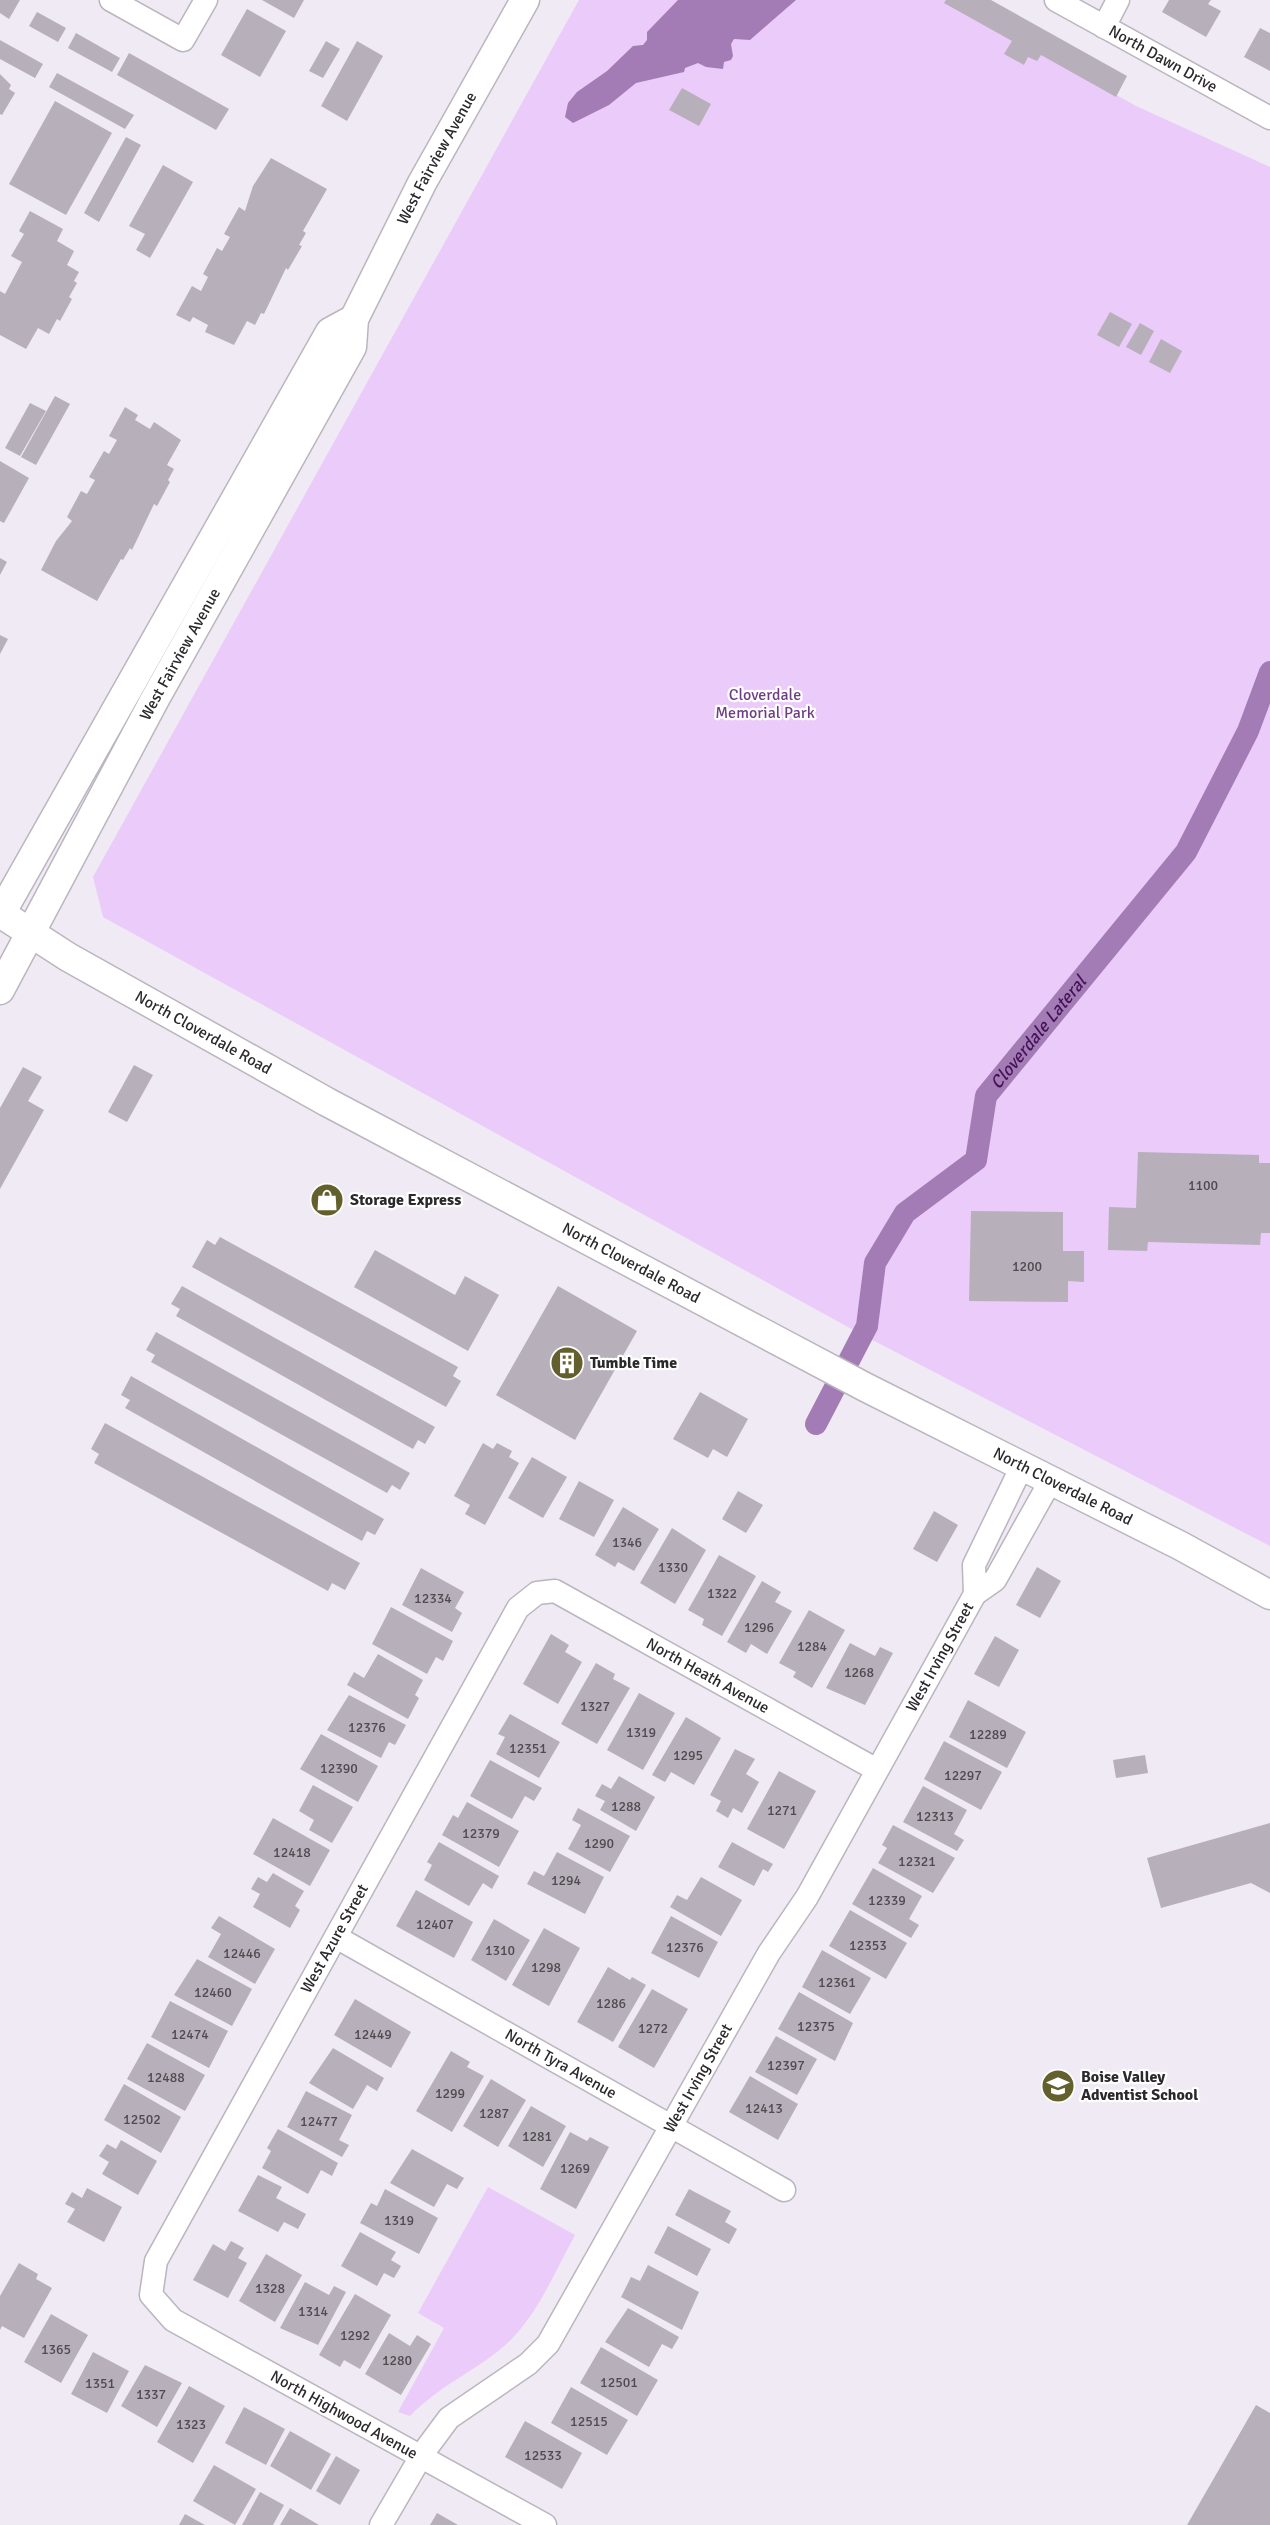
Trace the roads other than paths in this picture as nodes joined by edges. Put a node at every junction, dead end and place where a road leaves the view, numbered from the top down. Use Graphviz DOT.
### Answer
graph roads {
  1 [pos="111,0"];
  2 [pos="206,0"];
  3 [pos="525,0"];
  4 [pos="1056,0"];
  5 [pos="1118,0"];
  6 [pos="1104,27"];
  7 [pos="1270,118"];
  8 [pos="354,319"];
  9 [pos="0,914"];
  10 [pos="30,933"];
  11 [pos="0,990"];
  12 [pos="1022,1466"];
  13 [pos="1051,1480"];
  14 [pos="537,1593"];
  15 [pos="975,1594"];
  16 [pos="1270,1595"];
  17 [pos="877,1770"];
  18 [pos="336,1937"];
  19 [pos="671,2126"];
  20 [pos="784,2190"];
  21 [pos="151,2295"];
  22 [pos="421,2457"];
  23 [pos="381,2525"];
  24 [pos="545,2525"];
  1 -- 2 [label="street"];
  3 -- 8 [label="main road, West Fairview Avenue"];
  4 -- 6 [label="street, North Dawn Drive"];
  5 -- 6 [label="street"];
  6 -- 7 [label="street, North Dawn Drive"];
  8 -- 9 [label="main road, West Fairview Avenue"];
  8 -- 10 [label="main road, West Fairview Avenue"];
  9 -- 10 [label="main road, North Cloverdale Road"];
  10 -- 11 [label="main road, West Fairview Avenue"];
  10 -- 12 [label="main road, North Cloverdale Road"];
  12 -- 13 [label="main road, North Cloverdale Road"];
  12 -- 15 [label="street, West Irving Street"];
  13 -- 15 [label="street, West Irving Street"];
  13 -- 16 [label="main road, North Cloverdale Road"];
  14 -- 17 [label="street, North Heath Avenue"];
  14 -- 18 [label="street, West Azure Street"];
  15 -- 17 [label="street, West Irving Street"];
  17 -- 19 [label="street, West Irving Street"];
  18 -- 19 [label="street, North Tyra Avenue"];
  18 -- 21 [label="street, West Azure Street"];
  19 -- 20 [label="street, North Tyra Avenue"];
  19 -- 22 [label="street, West Irving Street"];
  21 -- 22 [label="street, North Highwood Avenue"];
  22 -- 23 [label="street, West Irving Street"];
  22 -- 24 [label="street, North Highwood Avenue"];
}
